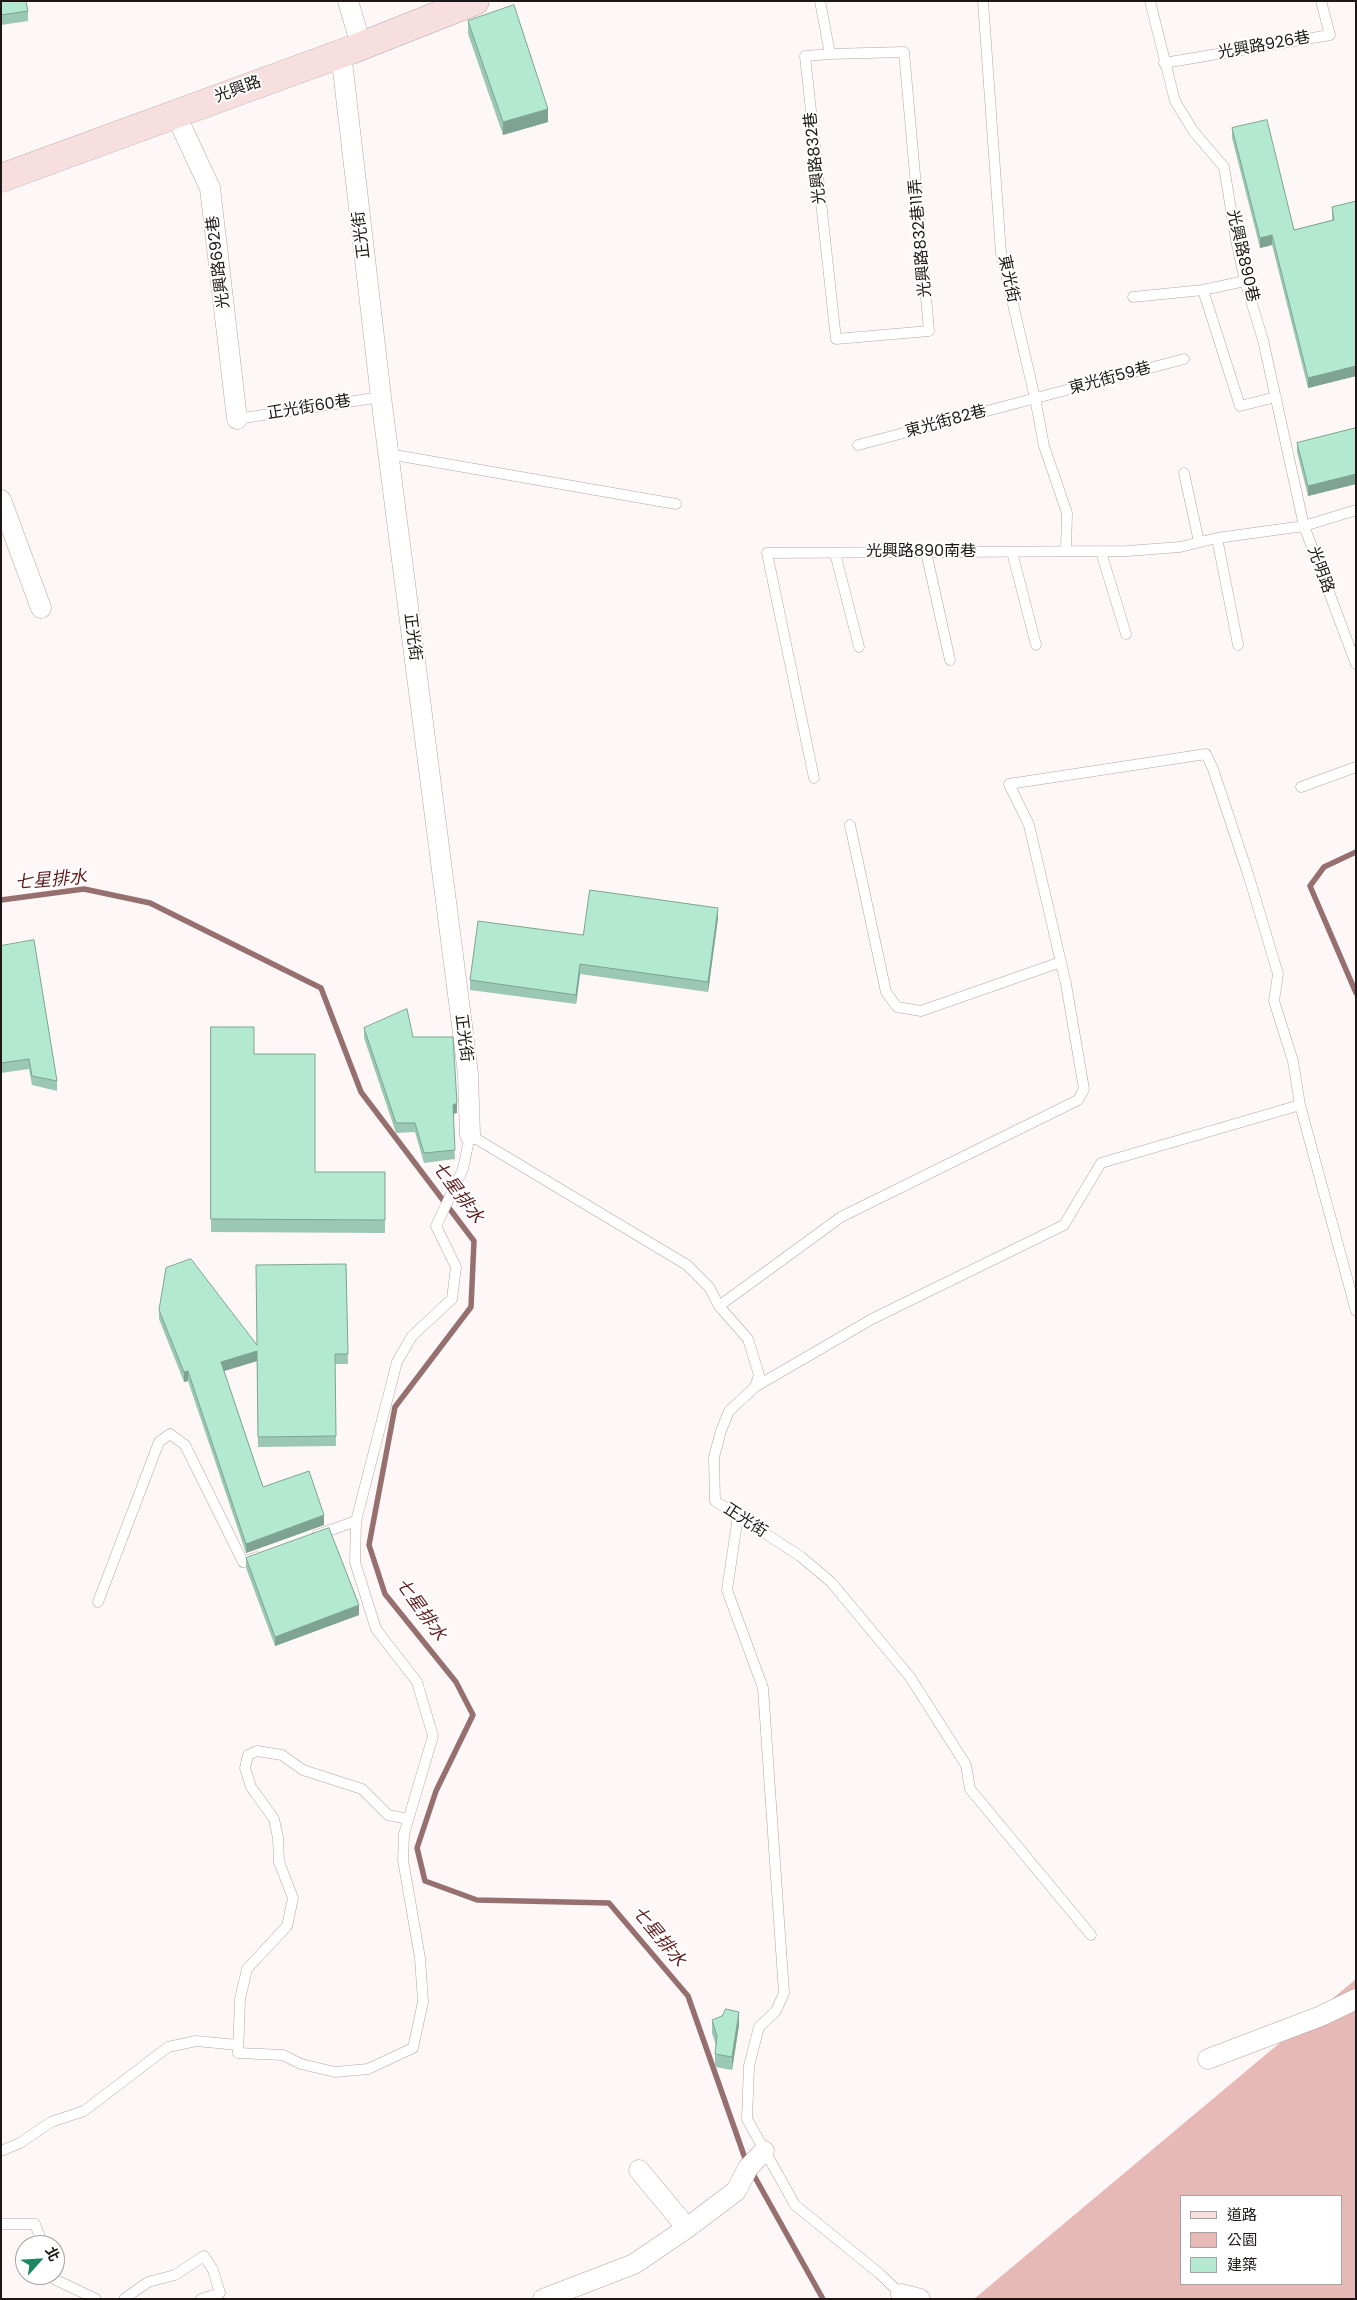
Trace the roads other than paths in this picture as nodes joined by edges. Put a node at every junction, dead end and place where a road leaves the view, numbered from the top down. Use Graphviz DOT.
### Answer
graph roads {
  1 [pos="348,1"];
  2 [pos="475,1"];
  3 [pos="820,1"];
  4 [pos="983,1"];
  5 [pos="1150,1"];
  6 [pos="1321,1"];
  7 [pos="351,49"];
  8 [pos="830,54"];
  9 [pos="1164,63"];
  10 [pos="175,113"];
  11 [pos="1,178"];
  12 [pos="1246,281"];
  13 [pos="1203,290"];
  14 [pos="1133,297"];
  15 [pos="836,339"];
  16 [pos="1184,359"];
  17 [pos="1276,396"];
  18 [pos="381,397"];
  19 [pos="1035,398"];
  20 [pos="237,419"];
  21 [pos="858,445"];
  22 [pos="389,454"];
  23 [pos="1184,473"];
  24 [pos="1,500"];
  25 [pos="676,504"];
  26 [pos="1356,510"];
  27 [pos="1304,526"];
  28 [pos="1217,538"];
  29 [pos="1199,542"];
  30 [pos="1066,551"];
  31 [pos="926,552"];
  32 [pos="1012,552"];
  33 [pos="1101,552"];
  34 [pos="835,553"];
  35 [pos="41,608"];
  36 [pos="1126,634"];
  37 [pos="1036,645"];
  38 [pos="1238,645"];
  39 [pos="859,647"];
  40 [pos="950,660"];
  41 [pos="1356,664"];
  42 [pos="1356,767"];
  43 [pos="814,778"];
  44 [pos="1300,787"];
  45 [pos="850,825"];
  46 [pos="1061,962"];
  47 [pos="1300,1105"];
  48 [pos="470,1135"];
  49 [pos="720,1306"];
  50 [pos="1356,1311"];
  51 [pos="755,1387"];
  52 [pos="738,1516"];
  53 [pos="356,1521"];
  54 [pos="309,1538"];
  55 [pos="272,1552"];
  56 [pos="98,1602"];
  57 [pos="408,1819"];
  58 [pos="1091,1934"];
  59 [pos="1356,1999"];
  60 [pos="238,2045"];
  61 [pos="1208,2060"];
  62 [pos="1,2151"];
  63 [pos="764,2151"];
  64 [pos="639,2170"];
  65 [pos="1,2224"];
  66 [pos="687,2228"];
  67 [pos="39,2235"];
  68 [pos="65,2284"];
  69 [pos="908,2297"];
  70 [pos="96,2299"];
  71 [pos="124,2299"];
  72 [pos="201,2299"];
  73 [pos="542,2299"];
  1 -- 7 [label="street, 正光街"];
  2 -- 7 [label="main road, 光興路"];
  3 -- 8 [label="lane"];
  4 -- 19 [label="lane, 東光街"];
  5 -- 9 [label="lane, 光興路890巷"];
  6 -- 9 [label="lane, 光興路926巷"];
  7 -- 10 [label="main road, 光興路"];
  7 -- 18 [label="street, 正光街"];
  8 -- 15 [label="lane, 光興路832巷"];
  8 -- 15 [label="lane, 光興路832巷11弄"];
  9 -- 12 [label="lane, 光興路890巷"];
  10 -- 11 [label="main road, 光興路"];
  10 -- 20 [label="street, 光興路692巷"];
  12 -- 13 [label="lane"];
  12 -- 17 [label="lane, 光興路890巷"];
  13 -- 14 [label="lane"];
  13 -- 17 [label="lane"];
  16 -- 19 [label="lane, 東光街59巷"];
  17 -- 27 [label="lane, 光興路890巷"];
  18 -- 20 [label="lane, 正光街60巷"];
  18 -- 22 [label="street, 正光街"];
  19 -- 21 [label="lane, 東光街82巷"];
  19 -- 30 [label="lane, 東光街"];
  22 -- 25 [label="lane"];
  22 -- 48 [label="street, 正光街"];
  23 -- 29 [label="lane"];
  24 -- 35 [label="street"];
  26 -- 27 [label="lane, 光明路"];
  27 -- 28 [label="lane, 光興路890南巷"];
  27 -- 41 [label="lane, 光明路"];
  28 -- 29 [label="lane, 光興路890南巷"];
  28 -- 38 [label="lane"];
  29 -- 33 [label="lane, 光興路890南巷"];
  30 -- 32 [label="lane, 光興路890南巷"];
  30 -- 33 [label="lane, 光興路890南巷"];
  31 -- 32 [label="lane, 光興路890南巷"];
  31 -- 34 [label="lane, 光興路890南巷"];
  31 -- 40 [label="lane"];
  32 -- 37 [label="lane"];
  33 -- 36 [label="lane"];
  34 -- 39 [label="lane"];
  34 -- 43 [label="lane, 光興路890南巷"];
  42 -- 44 [label="lane"];
  45 -- 46 [label="lane"];
  46 -- 47 [label="lane"];
  46 -- 49 [label="lane"];
  47 -- 50 [label="lane"];
  47 -- 51 [label="lane"];
  48 -- 49 [label="lane"];
  48 -- 53 [label="lane"];
  49 -- 51 [label="lane"];
  51 -- 52 [label="lane, 正光街"];
  52 -- 58 [label="lane, 正光街"];
  52 -- 63 [label="lane"];
  53 -- 54 [label="lane"];
  53 -- 57 [label="lane"];
  55 -- 56 [label="lane"];
  57 -- 60 [label="lane"];
  57 -- 60 [label="lane"];
  59 -- 61 [label="street"];
  60 -- 62 [label="lane"];
  63 -- 66 [label="street"];
  63 -- 69 [label="lane"];
  64 -- 66 [label="street"];
  65 -- 67 [label="lane"];
  66 -- 73 [label="street"];
  68 -- 70 [label="lane"];
  71 -- 72 [label="lane"];
}
